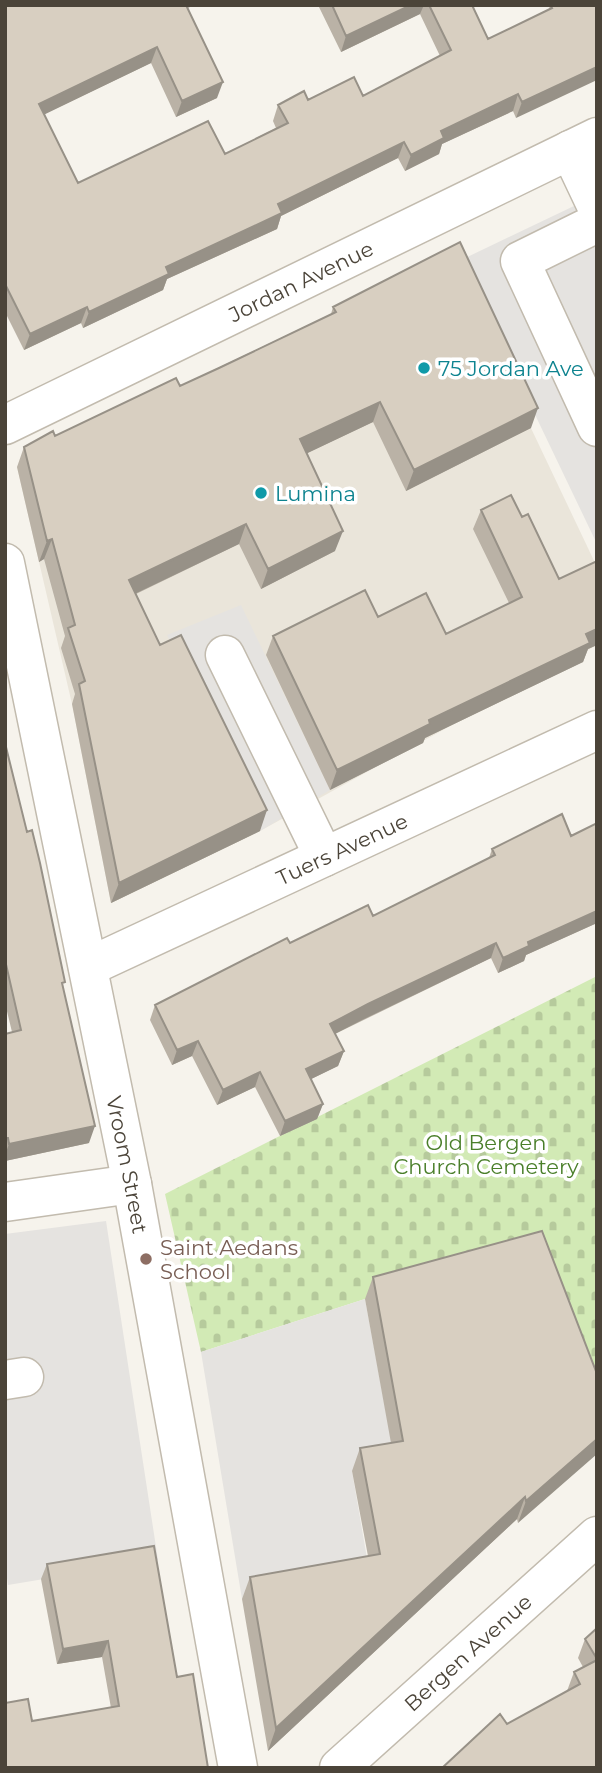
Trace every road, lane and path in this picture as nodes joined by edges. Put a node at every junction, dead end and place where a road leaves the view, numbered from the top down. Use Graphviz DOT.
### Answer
graph roads {
  1 [pos="584,144"];
  2 [pos="597,206"];
  3 [pos="597,223"];
  4 [pos="5,425"];
  5 [pos="597,427"];
  6 [pos="5,563"];
  7 [pos="225,655"];
  8 [pos="21,720"];
  9 [pos="597,730"];
  10 [pos="324,857"];
  11 [pos="88,967"];
  12 [pos="132,1184"];
  13 [pos="5,1202"];
  14 [pos="597,1536"];
  15 [pos="237,1768"];
  16 [pos="339,1768"];
  1 -- 2 [label="street"];
  1 -- 4 [label="street, Jordan Avenue"];
  3 -- 5 [label="street"];
  6 -- 8 [label="street, Vroom Street"];
  7 -- 10 [label="street"];
  8 -- 11 [label="street, Vroom Street"];
  9 -- 10 [label="street, Tuers Avenue"];
  10 -- 11 [label="street, Tuers Avenue"];
  11 -- 12 [label="street, Vroom Street"];
  12 -- 13 [label="street"];
  12 -- 15 [label="street, Vroom Street"];
  14 -- 16 [label="street, Bergen Avenue"];
}
